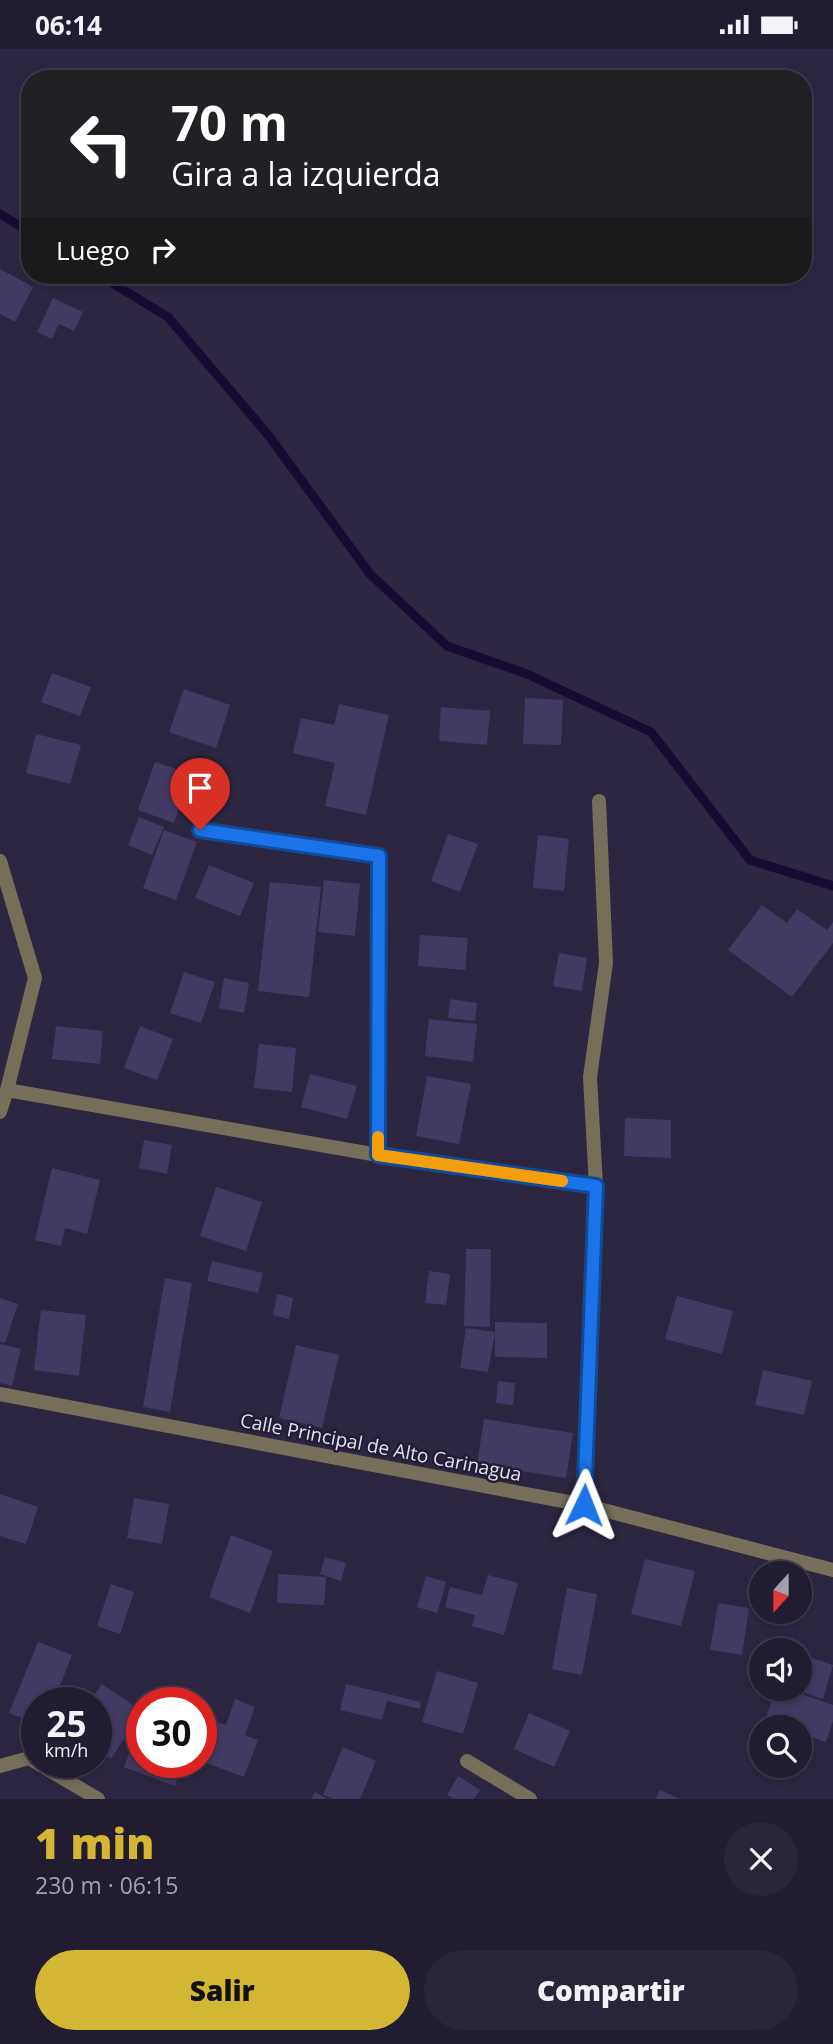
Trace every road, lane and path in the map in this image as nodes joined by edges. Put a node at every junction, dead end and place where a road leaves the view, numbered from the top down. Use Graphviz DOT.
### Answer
graph roads {
  1 [pos="599,801"];
  2 [pos="200,830"];
  3 [pos="0,861"];
  4 [pos="7,1090"];
  5 [pos="0,1112"];
  6 [pos="378,1155"];
  7 [pos="596,1186"];
  8 [pos="0,1394"];
  9 [pos="584,1505"];
  10 [pos="833,1570"];
  11 [pos="467,1761"];
  12 [pos="0,1766"];
  13 [pos="98,1799"];
  14 [pos="530,1799"];
  1 -- 7 [label="street"];
  2 -- 6 [label="street"];
  3 -- 4 [label="street"];
  4 -- 5 [label="street"];
  4 -- 6 [label="street"];
  6 -- 7 [label="street"];
  7 -- 9 [label="street"];
  8 -- 9 [label="street, Calle Principal de Alto Carinagua"];
  9 -- 10 [label="street, Calle Principal de Alto Carinagua"];
  11 -- 14 [label="street"];
  12 -- 13 [label="street"];
}
